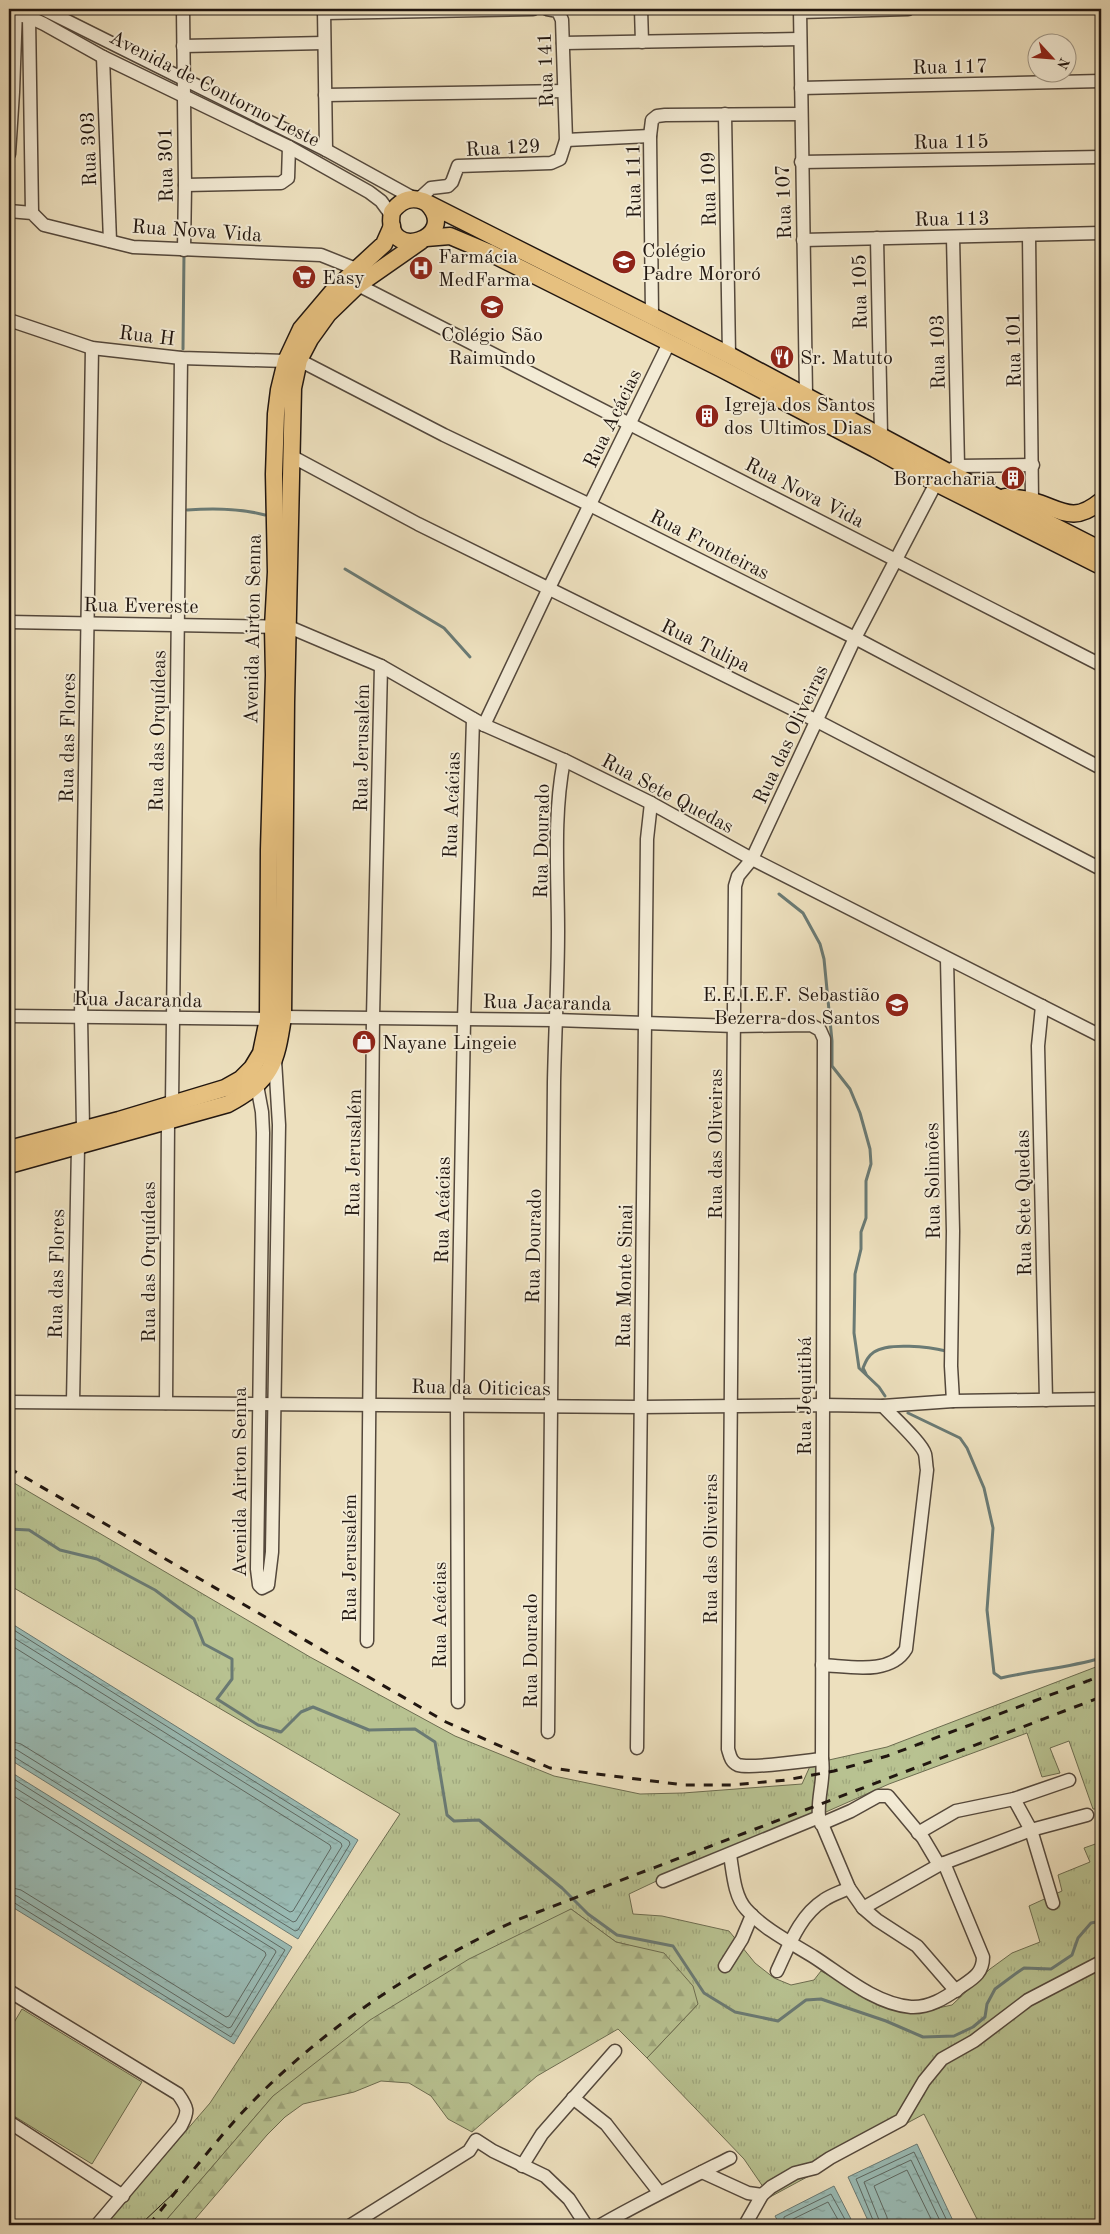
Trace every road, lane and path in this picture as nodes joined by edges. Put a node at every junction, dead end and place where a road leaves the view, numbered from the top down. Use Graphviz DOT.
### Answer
graph roads {
  1 [pos="42,9"];
  2 [pos="183,9"];
  3 [pos="533,9"];
  4 [pos="547,9"];
  5 [pos="641,9"];
  6 [pos="874,9"];
  7 [pos="908,9"];
  8 [pos="800,10"];
  9 [pos="324,11"];
  10 [pos="13,12"];
  11 [pos="30,13"];
  12 [pos="800,39"];
  13 [pos="642,42"];
  14 [pos="324,43"];
  15 [pos="563,43"];
  16 [pos="184,46"];
  17 [pos="103,57"];
  18 [pos="184,80"];
  19 [pos="1101,81"];
  20 [pos="801,88"];
  21 [pos="564,91"];
  22 [pos="325,95"];
  23 [pos="183,96"];
  24 [pos="725,114"];
  25 [pos="801,114"];
  26 [pos="650,136"];
  27 [pos="566,140"];
  28 [pos="289,147"];
  29 [pos="326,150"];
  30 [pos="9,154"];
  31 [pos="1101,157"];
  32 [pos="801,162"];
  33 [pos="186,185"];
  34 [pos="420,200"];
  35 [pos="9,211"];
  36 [pos="32,213"];
  37 [pos="392,221"];
  38 [pos="1101,233"];
  39 [pos="1029,235"];
  40 [pos="953,237"];
  41 [pos="877,238"];
  42 [pos="424,240"];
  43 [pos="803,240"];
  44 [pos="110,241"];
  45 [pos="184,250"];
  46 [pos="357,277"];
  47 [pos="652,316"];
  48 [pos="9,320"];
  49 [pos="669,343"];
  50 [pos="92,348"];
  51 [pos="729,354"];
  52 [pos="181,358"];
  53 [pos="292,361"];
  54 [pos="806,395"];
  55 [pos="630,423"];
  56 [pos="881,435"];
  57 [pos="293,457"];
  58 [pos="1033,465"];
  59 [pos="948,474"];
  60 [pos="993,495"];
  61 [pos="1101,501"];
  62 [pos="590,505"];
  63 [pos="1041,510"];
  64 [pos="1101,550"];
  65 [pos="898,560"];
  66 [pos="1101,566"];
  67 [pos="549,588"];
  68 [pos="9,622"];
  69 [pos="87,623"];
  70 [pos="177,624"];
  71 [pos="281,627"];
  72 [pos="855,638"];
  73 [pos="1101,665"];
  74 [pos="382,666"];
  75 [pos="817,721"];
  76 [pos="479,722"];
  77 [pos="564,760"];
  78 [pos="1101,768"];
  79 [pos="651,803"];
  80 [pos="752,859"];
  81 [pos="1101,870"];
  82 [pos="947,959"];
  83 [pos="1042,1006"];
  84 [pos="9,1016"];
  85 [pos="81,1017"];
  86 [pos="373,1017"];
  87 [pos="275,1018"];
  88 [pos="173,1019"];
  89 [pos="464,1020"];
  90 [pos="555,1020"];
  91 [pos="645,1023"];
  92 [pos="811,1025"];
  93 [pos="735,1026"];
  94 [pos="1101,1036"];
  95 [pos="275,1060"];
  96 [pos="257,1085"];
  97 [pos="172,1103"];
  98 [pos="168,1122"];
  99 [pos="122,1127"];
  100 [pos="84,1128"];
  101 [pos="78,1147"];
  102 [pos="9,1149"];
  103 [pos="9,1165"];
  104 [pos="269,1253"];
  105 [pos="1101,1399"];
  106 [pos="1046,1400"];
  107 [pos="953,1401"];
  108 [pos="9,1402"];
  109 [pos="73,1402"];
  110 [pos="166,1403"];
  111 [pos="260,1404"];
  112 [pos="274,1404"];
  113 [pos="369,1405"];
  114 [pos="457,1405"];
  115 [pos="824,1405"];
  116 [pos="550,1406"];
  117 [pos="730,1406"];
  118 [pos="883,1406"];
  119 [pos="641,1408"];
  120 [pos="367,1641"];
  121 [pos="822,1665"];
  122 [pos="458,1702"];
  123 [pos="548,1732"];
  124 [pos="637,1748"];
  125 [pos="822,1759"];
  126 [pos="1068,1780"];
  127 [pos="1014,1799"];
  128 [pos="1087,1815"];
  129 [pos="820,1821"];
  130 [pos="1032,1830"];
  131 [pos="918,1833"];
  132 [pos="730,1855"];
  133 [pos="942,1864"];
  134 [pos="663,1881"];
  135 [pos="849,1888"];
  136 [pos="1053,1904"];
  137 [pos="863,1908"];
  138 [pos="752,1915"];
  139 [pos="790,1943"];
  140 [pos="1101,1962"];
  141 [pos="724,1966"];
  142 [pos="777,1971"];
  143 [pos="9,1991"];
  144 [pos="956,1991"];
  145 [pos="615,2050"];
  146 [pos="573,2098"];
  147 [pos="9,2122"];
  148 [pos="730,2158"];
  149 [pos="522,2166"];
  150 [pos="702,2172"];
  151 [pos="659,2192"];
  152 [pos="762,2195"];
  153 [pos="123,2196"];
  154 [pos="97,2225"];
  155 [pos="351,2225"];
  156 [pos="586,2225"];
  157 [pos="601,2225"];
  158 [pos="746,2225"];
  1 -- 18 [label="street, Avenida de Contorno Leste"];
  2 -- 16 [label="street, Rua 301"];
  3 -- 9 [label="street"];
  4 -- 15 [label="street, Rua 141"];
  5 -- 13 [label="street"];
  6 -- 7 [label="street"];
  6 -- 8 [label="street"];
  8 -- 12 [label="street, Rua 107"];
  9 -- 14 [label="street"];
  10 -- 11 [label="street, Avenida de Contorno Leste"];
  10 -- 30 [label="street"];
  11 -- 17 [label="street, Avenida de Contorno Leste"];
  11 -- 36 [label="street"];
  12 -- 13 [label="street"];
  12 -- 20 [label="street, Rua 107"];
  13 -- 15 [label="street"];
  14 -- 16 [label="street"];
  14 -- 22 [label="street"];
  15 -- 21 [label="street, Rua 141"];
  16 -- 18 [label="street, Rua 301"];
  17 -- 23 [label="street, Avenida de Contorno Leste"];
  17 -- 44 [label="street, Rua 303"];
  18 -- 23 [label="street, Rua 301"];
  18 -- 29 [label="street, Avenida de Contorno Leste"];
  19 -- 20 [label="street, Rua 117"];
  20 -- 25 [label="street, Rua 107"];
  21 -- 22 [label="street"];
  21 -- 27 [label="street, Rua 141"];
  22 -- 29 [label="street"];
  23 -- 28 [label="street, Avenida de Contorno Leste"];
  23 -- 33 [label="street, Rua 301"];
  24 -- 25 [label="street"];
  24 -- 26 [label="street, Rua 111"];
  24 -- 51 [label="street, Rua 109"];
  25 -- 32 [label="street, Rua 107"];
  26 -- 27 [label="street, Rua 129"];
  26 -- 47 [label="street, Rua 111"];
  27 -- 34 [label="street, Rua 129"];
  28 -- 33 [label="street"];
  28 -- 37 [label="street, Avenida de Contorno Leste"];
  29 -- 34 [label="street, Avenida de Contorno Leste"];
  31 -- 32 [label="street, Rua 115"];
  32 -- 43 [label="street, Rua 107"];
  33 -- 45 [label="street, Rua 301"];
  34 -- 37 [label="main road"];
  34 -- 42 [label="main road"];
  34 -- 47 [label="main road, Avenida de Contorno Leste"];
  35 -- 36 [label="street"];
  36 -- 44 [label="street, Rua Nova Vida"];
  37 -- 42 [label="main road"];
  37 -- 46 [label="main road, Avenida Airton Senna"];
  38 -- 39 [label="street, Rua 113"];
  39 -- 40 [label="street, Rua 113"];
  39 -- 58 [label="street, Rua 101"];
  40 -- 41 [label="street, Rua 113"];
  40 -- 59 [label="street, Rua 103"];
  41 -- 43 [label="street, Rua 113"];
  41 -- 56 [label="street, Rua 105"];
  42 -- 46 [label="main road, Avenida Airton Senna"];
  42 -- 49 [label="main road, Avenida de Contorno Leste"];
  43 -- 54 [label="street, Rua 107"];
  44 -- 45 [label="street, Rua Nova Vida"];
  45 -- 46 [label="street, Rua Nova Vida"];
  46 -- 53 [label="main road, Avenida Airton Senna"];
  46 -- 55 [label="street, Rua Nova Vida"];
  47 -- 51 [label="main road, Avenida de Contorno Leste"];
  48 -- 50 [label="street, Rua H"];
  49 -- 55 [label="street, Rua Acácias"];
  49 -- 59 [label="main road, Avenida de Contorno Leste"];
  50 -- 52 [label="street, Rua H"];
  50 -- 69 [label="street, Rua das Flores"];
  51 -- 54 [label="main road, Avenida de Contorno Leste"];
  52 -- 53 [label="street, Rua H"];
  52 -- 70 [label="street, Rua das Orquídeas"];
  53 -- 57 [label="main road, Avenida Airton Senna"];
  53 -- 62 [label="street, Rua Fronteiras"];
  53 -- 71 [label="main road, Avenida Airton Senna"];
  54 -- 56 [label="main road, Avenida de Contorno Leste"];
  55 -- 62 [label="street, Rua Acácias"];
  55 -- 65 [label="street, Rua Nova Vida"];
  56 -- 59 [label="main road, Avenida de Contorno Leste"];
  57 -- 67 [label="street, Rua Tulipa"];
  57 -- 71 [label="main road, Avenida Airton Senna"];
  58 -- 59 [label="street"];
  58 -- 63 [label="street, Rua 101"];
  59 -- 60 [label="main road, Avenida de Contorno Leste"];
  59 -- 65 [label="street, Rua das Oliveiras"];
  59 -- 66 [label="main road, Avenida de Contorno Leste"];
  60 -- 63 [label="main road, Avenida de Contorno Leste"];
  60 -- 63 [label="main road"];
  61 -- 63 [label="main road"];
  62 -- 67 [label="street, Rua Acácias"];
  62 -- 72 [label="street, Rua Fronteiras"];
  63 -- 64 [label="main road, Avenida de Contorno Leste"];
  65 -- 72 [label="street, Rua das Oliveiras"];
  65 -- 73 [label="street, Rua Nova Vida"];
  67 -- 75 [label="street, Rua Tulipa"];
  67 -- 76 [label="street, Rua Acácias"];
  68 -- 69 [label="street, Rua Evereste"];
  69 -- 70 [label="street, Rua Evereste"];
  69 -- 85 [label="street, Rua das Flores"];
  70 -- 71 [label="street, Rua Evereste"];
  70 -- 88 [label="street, Rua das Orquídeas"];
  71 -- 74 [label="street, Rua Sete Quedas"];
  71 -- 87 [label="main road, Avenida Airton Senna"];
  72 -- 75 [label="street, Rua das Oliveiras"];
  72 -- 78 [label="street, Rua Fronteiras"];
  74 -- 76 [label="street, Rua Sete Quedas"];
  74 -- 86 [label="street, Rua Jerusalém"];
  75 -- 80 [label="street, Rua das Oliveiras"];
  75 -- 81 [label="street, Rua Tulipa"];
  76 -- 77 [label="street, Rua Sete Quedas"];
  76 -- 89 [label="street, Rua Acácias"];
  77 -- 79 [label="street, Rua Sete Quedas"];
  77 -- 90 [label="street, Rua Dourado"];
  79 -- 80 [label="street, Rua Sete Quedas"];
  79 -- 91 [label="street, Rua Monte Sinai"];
  80 -- 82 [label="street, Rua Sete Quedas"];
  80 -- 93 [label="street, Rua das Oliveiras"];
  82 -- 83 [label="street, Rua Sete Quedas"];
  82 -- 107 [label="street, Rua Solimões"];
  83 -- 94 [label="street, Rua Sete Quedas"];
  83 -- 106 [label="street, Rua Sete Quedas"];
  84 -- 85 [label="street, Rua Jacaranda"];
  85 -- 88 [label="street, Rua Jacaranda"];
  85 -- 100 [label="street, Rua das Flores"];
  86 -- 87 [label="street, Rua Jacaranda"];
  86 -- 89 [label="street, Rua Jacaranda"];
  86 -- 113 [label="street, Rua Jerusalém"];
  87 -- 88 [label="street, Rua Jacaranda"];
  87 -- 95 [label="main road, Avenida Airton Senna"];
  87 -- 97 [label="main road, Avenida Airton Senna"];
  88 -- 97 [label="street, Rua das Orquídeas"];
  89 -- 90 [label="street, Rua Jacaranda"];
  89 -- 114 [label="street, Rua Acácias"];
  90 -- 91 [label="street, Rua Jacaranda"];
  90 -- 116 [label="street, Rua Dourado"];
  91 -- 93 [label="street, Rua Jacaranda"];
  91 -- 119 [label="street, Rua Monte Sinai"];
  92 -- 93 [label="street, Rua Jacaranda"];
  92 -- 115 [label="street, Rua Jequitibá"];
  93 -- 117 [label="street, Rua das Oliveiras"];
  95 -- 96 [label="main road, Avenida Airton Senna"];
  95 -- 104 [label="street, Avenida Airton Senna"];
  96 -- 98 [label="main road"];
  96 -- 104 [label="street, Avenida Airton Senna"];
  97 -- 99 [label="main road"];
  98 -- 99 [label="main road"];
  98 -- 110 [label="street, Rua das Orquídeas"];
  99 -- 100 [label="main road"];
  99 -- 101 [label="main road"];
  100 -- 102 [label="main road"];
  101 -- 103 [label="main road"];
  101 -- 109 [label="street, Rua das Flores"];
  104 -- 111 [label="street, Avenida Airton Senna"];
  104 -- 112 [label="street, Avenida Airton Senna"];
  105 -- 106 [label="street, Rua da Oiticicas"];
  106 -- 107 [label="street, Rua da Oiticicas"];
  107 -- 118 [label="street, Rua da Oiticicas"];
  108 -- 109 [label="street, Rua da Oiticicas"];
  109 -- 110 [label="street, Rua da Oiticicas"];
  110 -- 111 [label="street, Rua da Oiticicas"];
  111 -- 112 [label="street, Rua da Oiticicas"];
  111 -- 112 [label="street, Avenida Airton Senna"];
  112 -- 113 [label="street, Rua da Oiticicas"];
  113 -- 114 [label="street, Rua da Oiticicas"];
  113 -- 120 [label="street, Rua Jerusalém"];
  114 -- 116 [label="street, Rua da Oiticicas"];
  114 -- 122 [label="street, Rua Acácias"];
  115 -- 117 [label="street, Rua da Oiticicas"];
  115 -- 118 [label="street, Rua da Oiticicas"];
  115 -- 121 [label="street, Rua Jequitibá"];
  116 -- 119 [label="street, Rua da Oiticicas"];
  116 -- 123 [label="street, Rua Dourado"];
  117 -- 119 [label="street, Rua da Oiticicas"];
  117 -- 125 [label="street, Rua das Oliveiras"];
  118 -- 121 [label="street"];
  119 -- 124 [label="street, Rua Monte Sinai"];
  121 -- 125 [label="street, Rua Jequitibá"];
  125 -- 129 [label="street, Rua Jequitibá"];
  126 -- 127 [label="street"];
  127 -- 130 [label="street"];
  127 -- 131 [label="street"];
  128 -- 130 [label="street"];
  129 -- 131 [label="street"];
  129 -- 132 [label="street"];
  129 -- 135 [label="street"];
  130 -- 133 [label="street"];
  130 -- 136 [label="street"];
  131 -- 133 [label="street"];
  132 -- 134 [label="street"];
  132 -- 138 [label="street"];
  133 -- 137 [label="street"];
  133 -- 144 [label="street"];
  135 -- 137 [label="street"];
  135 -- 139 [label="street"];
  137 -- 144 [label="street"];
  138 -- 139 [label="street"];
  138 -- 141 [label="street"];
  139 -- 142 [label="street"];
  139 -- 144 [label="street"];
  140 -- 152 [label="street"];
  143 -- 153 [label="street"];
  145 -- 146 [label="street"];
  146 -- 149 [label="street"];
  146 -- 151 [label="street"];
  147 -- 153 [label="street"];
  148 -- 150 [label="street"];
  149 -- 155 [label="street"];
  149 -- 156 [label="street"];
  150 -- 151 [label="street"];
  150 -- 152 [label="street"];
  151 -- 157 [label="street"];
  152 -- 158 [label="street"];
  153 -- 154 [label="street"];
}
